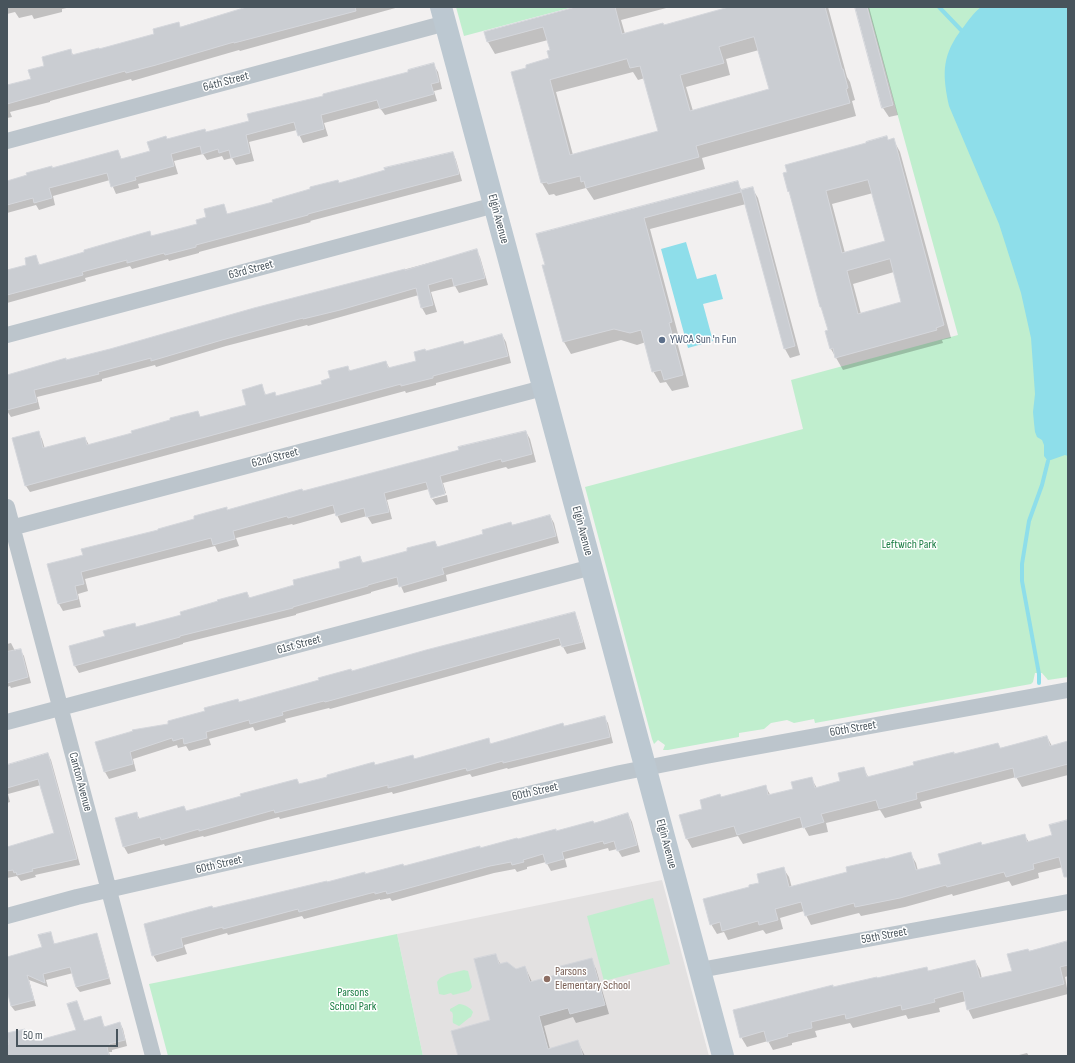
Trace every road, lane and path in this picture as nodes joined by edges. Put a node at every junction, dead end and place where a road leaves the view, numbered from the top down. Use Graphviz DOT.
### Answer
graph roads {
  1 [pos="443,15"];
  2 [pos="7,141"];
  3 [pos="495,206"];
  4 [pos="7,335"];
  5 [pos="543,388"];
  6 [pos="7,507"];
  7 [pos="10,529"];
  8 [pos="592,567"];
  9 [pos="1068,690"];
  10 [pos="60,708"];
  11 [pos="7,722"];
  12 [pos="646,768"];
  13 [pos="109,890"];
  14 [pos="1068,902"];
  15 [pos="7,916"];
  16 [pos="700,970"];
  17 [pos="153,1056"];
  18 [pos="723,1056"];
  1 -- 2 [label="street, 64th Street"];
  1 -- 3 [label="street, Elgin Avenue"];
  3 -- 4 [label="street, 63rd Street"];
  3 -- 5 [label="street, Elgin Avenue"];
  5 -- 7 [label="street, 62nd Street"];
  5 -- 8 [label="street, Elgin Avenue"];
  6 -- 7 [label="street, Canton Avenue"];
  7 -- 10 [label="street, Canton Avenue"];
  8 -- 10 [label="street, 61st Street"];
  8 -- 12 [label="street, Elgin Avenue"];
  9 -- 12 [label="street, 60th Street"];
  10 -- 11 [label="street, 61st Street"];
  10 -- 13 [label="street, Canton Avenue"];
  12 -- 13 [label="street, 60th Street"];
  12 -- 16 [label="street, Elgin Avenue"];
  13 -- 15 [label="street, 60th Street"];
  13 -- 17 [label="street, Canton Avenue"];
  14 -- 16 [label="street, 59th Street"];
  16 -- 18 [label="street, Elgin Avenue"];
}
